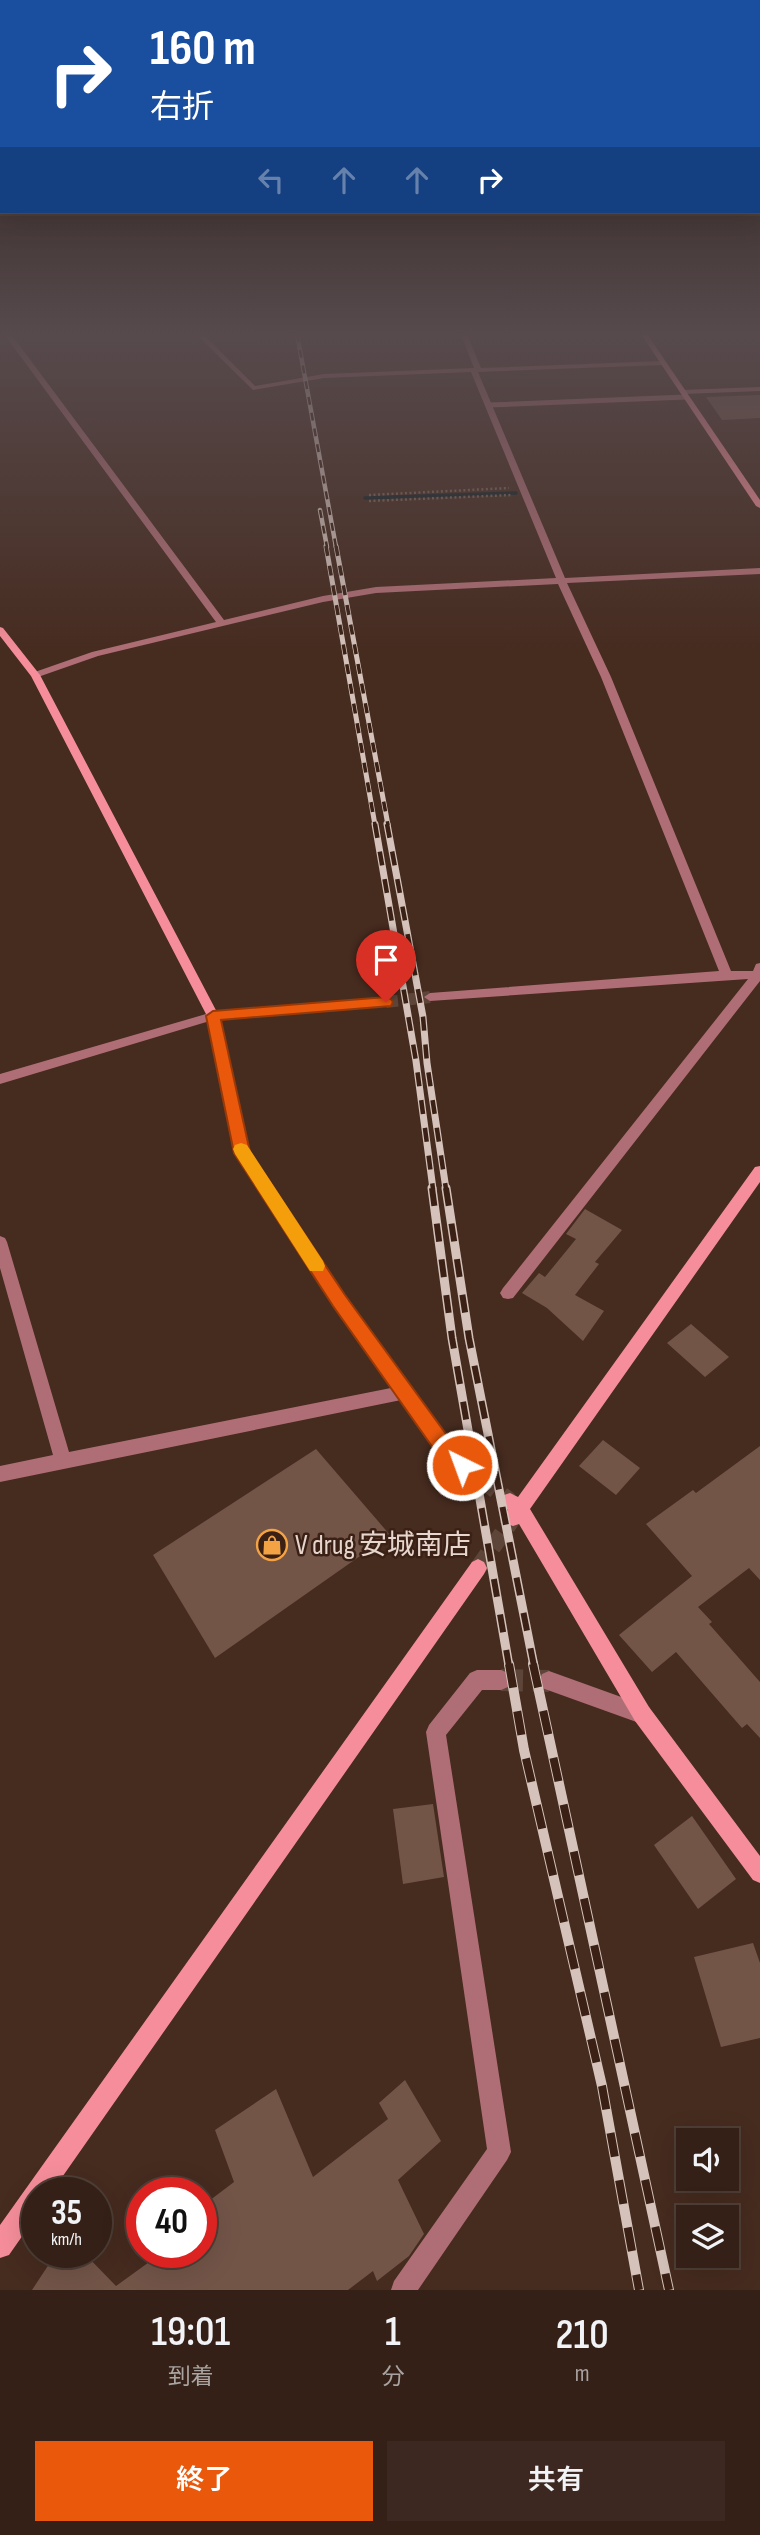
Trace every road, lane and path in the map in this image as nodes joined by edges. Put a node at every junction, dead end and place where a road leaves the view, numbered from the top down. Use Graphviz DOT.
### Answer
graph roads {
  1 [pos="86,441"];
  2 [pos="504,441"];
  3 [pos="716,441"];
  4 [pos="526,491"];
  5 [pos="369,495"];
  6 [pos="369,501"];
  7 [pos="760,506"];
  8 [pos="760,571"];
  9 [pos="562,582"];
  10 [pos="222,624"];
  11 [pos="0,631"];
  12 [pos="35,675"];
  13 [pos="759,972"];
  14 [pos="727,975"];
  15 [pos="430,997"];
  16 [pos="386,1002"];
  17 [pos="213,1016"];
  18 [pos="0,1079"];
  19 [pos="760,1171"];
  20 [pos="0,1242"];
  21 [pos="508,1293"];
  22 [pos="406,1392"];
  23 [pos="62,1460"];
  24 [pos="462,1465"];
  25 [pos="0,1474"];
  26 [pos="478,1569"];
  27 [pos="501,1680"];
  28 [pos="549,1681"];
  29 [pos="642,1714"];
  30 [pos="760,1873"];
  31 [pos="48,2177"];
  32 [pos="21,2216"];
  33 [pos="0,2246"];
  34 [pos="403,2290"];
  1 -- 10 [label="street"];
  2 -- 4 [label="street"];
  3 -- 7 [label="street"];
  4 -- 5 [label="path"];
  4 -- 6 [label="path"];
  4 -- 9 [label="street"];
  8 -- 9 [label="street"];
  9 -- 10 [label="street"];
  9 -- 14 [label="street"];
  10 -- 12 [label="street"];
  11 -- 12 [label="street"];
  12 -- 17 [label="street"];
  13 -- 14 [label="street"];
  13 -- 21 [label="street"];
  14 -- 15 [label="street"];
  16 -- 17 [label="street"];
  17 -- 18 [label="street"];
  17 -- 22 [label="street"];
  19 -- 29 [label="street"];
  20 -- 23 [label="street"];
  22 -- 23 [label="street"];
  22 -- 24 [label="street"];
  23 -- 25 [label="street"];
  26 -- 31 [label="street"];
  27 -- 34 [label="street"];
  28 -- 29 [label="street"];
  29 -- 30 [label="street"];
  32 -- 33 [label="street"];
}
